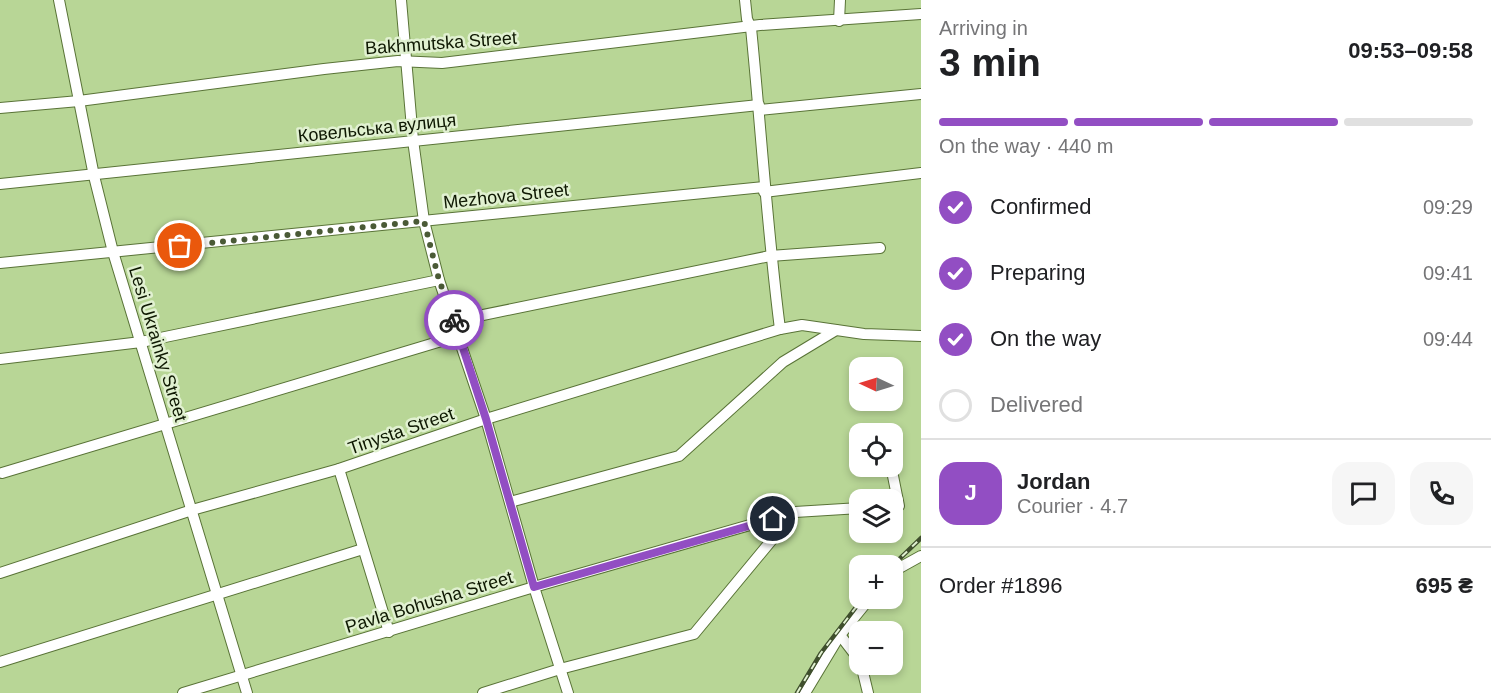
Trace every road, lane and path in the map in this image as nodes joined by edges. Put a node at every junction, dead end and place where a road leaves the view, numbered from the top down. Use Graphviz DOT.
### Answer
graph roads {
  1 [pos="59,0"];
  2 [pos="401,0"];
  3 [pos="745,0"];
  4 [pos="840,0"];
  5 [pos="921,14"];
  6 [pos="839,21"];
  7 [pos="751,28"];
  8 [pos="405,62"];
  9 [pos="921,94"];
  10 [pos="79,101"];
  11 [pos="759,107"];
  12 [pos="0,108"];
  13 [pos="413,140"];
  14 [pos="921,173"];
  15 [pos="94,176"];
  16 [pos="0,184"];
  17 [pos="764,190"];
  18 [pos="424,221"];
  19 [pos="880,248"];
  20 [pos="113,252"];
  21 [pos="770,256"];
  22 [pos="0,263"];
  23 [pos="439,280"];
  24 [pos="454,321"];
  25 [pos="780,328"];
  26 [pos="836,330"];
  27 [pos="458,336"];
  28 [pos="921,336"];
  29 [pos="141,342"];
  30 [pos="0,359"];
  31 [pos="486,419"];
  32 [pos="166,425"];
  33 [pos="339,469"];
  34 [pos="2,474"];
  35 [pos="510,502"];
  36 [pos="849,509"];
  37 [pos="192,510"];
  38 [pos="795,512"];
  39 [pos="363,549"];
  40 [pos="921,556"];
  41 [pos="903,566"];
  42 [pos="0,573"];
  43 [pos="534,587"];
  44 [pos="217,594"];
  45 [pos="861,609"];
  46 [pos="389,632"];
  47 [pos="840,635"];
  48 [pos="849,647"];
  49 [pos="0,662"];
  50 [pos="560,669"];
  51 [pos="242,675"];
  52 [pos="863,675"];
  53 [pos="183,693"];
  54 [pos="247,693"];
  55 [pos="483,693"];
  56 [pos="567,693"];
  57 [pos="805,693"];
  58 [pos="868,693"];
  1 -- 10 [label="street, Lesi Ukrainky Street"];
  2 -- 8 [label="street"];
  3 -- 7 [label="street"];
  4 -- 6 [label="street"];
  5 -- 6 [label="street, Bakhmutska Street"];
  6 -- 7 [label="street, Bakhmutska Street"];
  7 -- 8 [label="street, Bakhmutska Street"];
  7 -- 11 [label="street"];
  8 -- 10 [label="street, Bakhmutska Street"];
  8 -- 13 [label="street"];
  9 -- 11 [label="street, Ковельська вулиця"];
  10 -- 12 [label="street, Bakhmutska Street"];
  10 -- 15 [label="street, Lesi Ukrainky Street"];
  11 -- 13 [label="street, Ковельська вулиця"];
  11 -- 17 [label="street"];
  13 -- 15 [label="street, Ковельська вулиця"];
  13 -- 18 [label="street"];
  14 -- 17 [label="street, Mezhova Street"];
  15 -- 16 [label="street, Ковельська вулиця"];
  15 -- 20 [label="street, Lesi Ukrainky Street"];
  17 -- 18 [label="street, Mezhova Street"];
  17 -- 21 [label="street"];
  18 -- 20 [label="street, Mezhova Street"];
  18 -- 23 [label="street"];
  19 -- 21 [label="street"];
  20 -- 22 [label="street, Mezhova Street"];
  20 -- 29 [label="street, Lesi Ukrainky Street"];
  21 -- 24 [label="street"];
  21 -- 25 [label="street"];
  23 -- 24 [label="street"];
  23 -- 29 [label="street"];
  24 -- 27 [label="street"];
  25 -- 26 [label="street, Tinysta Street"];
  25 -- 31 [label="street, Tinysta Street"];
  26 -- 28 [label="street, Tinysta Street"];
  26 -- 35 [label="street"];
  27 -- 31 [label="street"];
  27 -- 32 [label="street"];
  29 -- 30 [label="street"];
  29 -- 32 [label="street, Lesi Ukrainky Street"];
  31 -- 33 [label="street, Tinysta Street"];
  31 -- 35 [label="street"];
  32 -- 34 [label="street"];
  32 -- 37 [label="street, Lesi Ukrainky Street"];
  33 -- 37 [label="street, Tinysta Street"];
  33 -- 39 [label="street"];
  35 -- 43 [label="street"];
  36 -- 38 [label="street, Pavla Bohusha Street"];
  37 -- 42 [label="street, Tinysta Street"];
  37 -- 44 [label="street, Lesi Ukrainky Street"];
  38 -- 43 [label="street, Pavla Bohusha Street"];
  38 -- 50 [label="street"];
  39 -- 44 [label="street"];
  39 -- 46 [label="street"];
  40 -- 41 [label="street"];
  43 -- 46 [label="street, Pavla Bohusha Street"];
  43 -- 50 [label="street"];
  44 -- 49 [label="street"];
  44 -- 51 [label="street, Lesi Ukrainky Street"];
  45 -- 47 [label="street"];
  46 -- 51 [label="street, Pavla Bohusha Street"];
  47 -- 48 [label="street"];
  47 -- 57 [label="street"];
  50 -- 55 [label="street"];
  50 -- 56 [label="street"];
  51 -- 53 [label="street, Pavla Bohusha Street"];
  51 -- 54 [label="street, Lesi Ukrainky Street"];
  52 -- 58 [label="street"];
}
